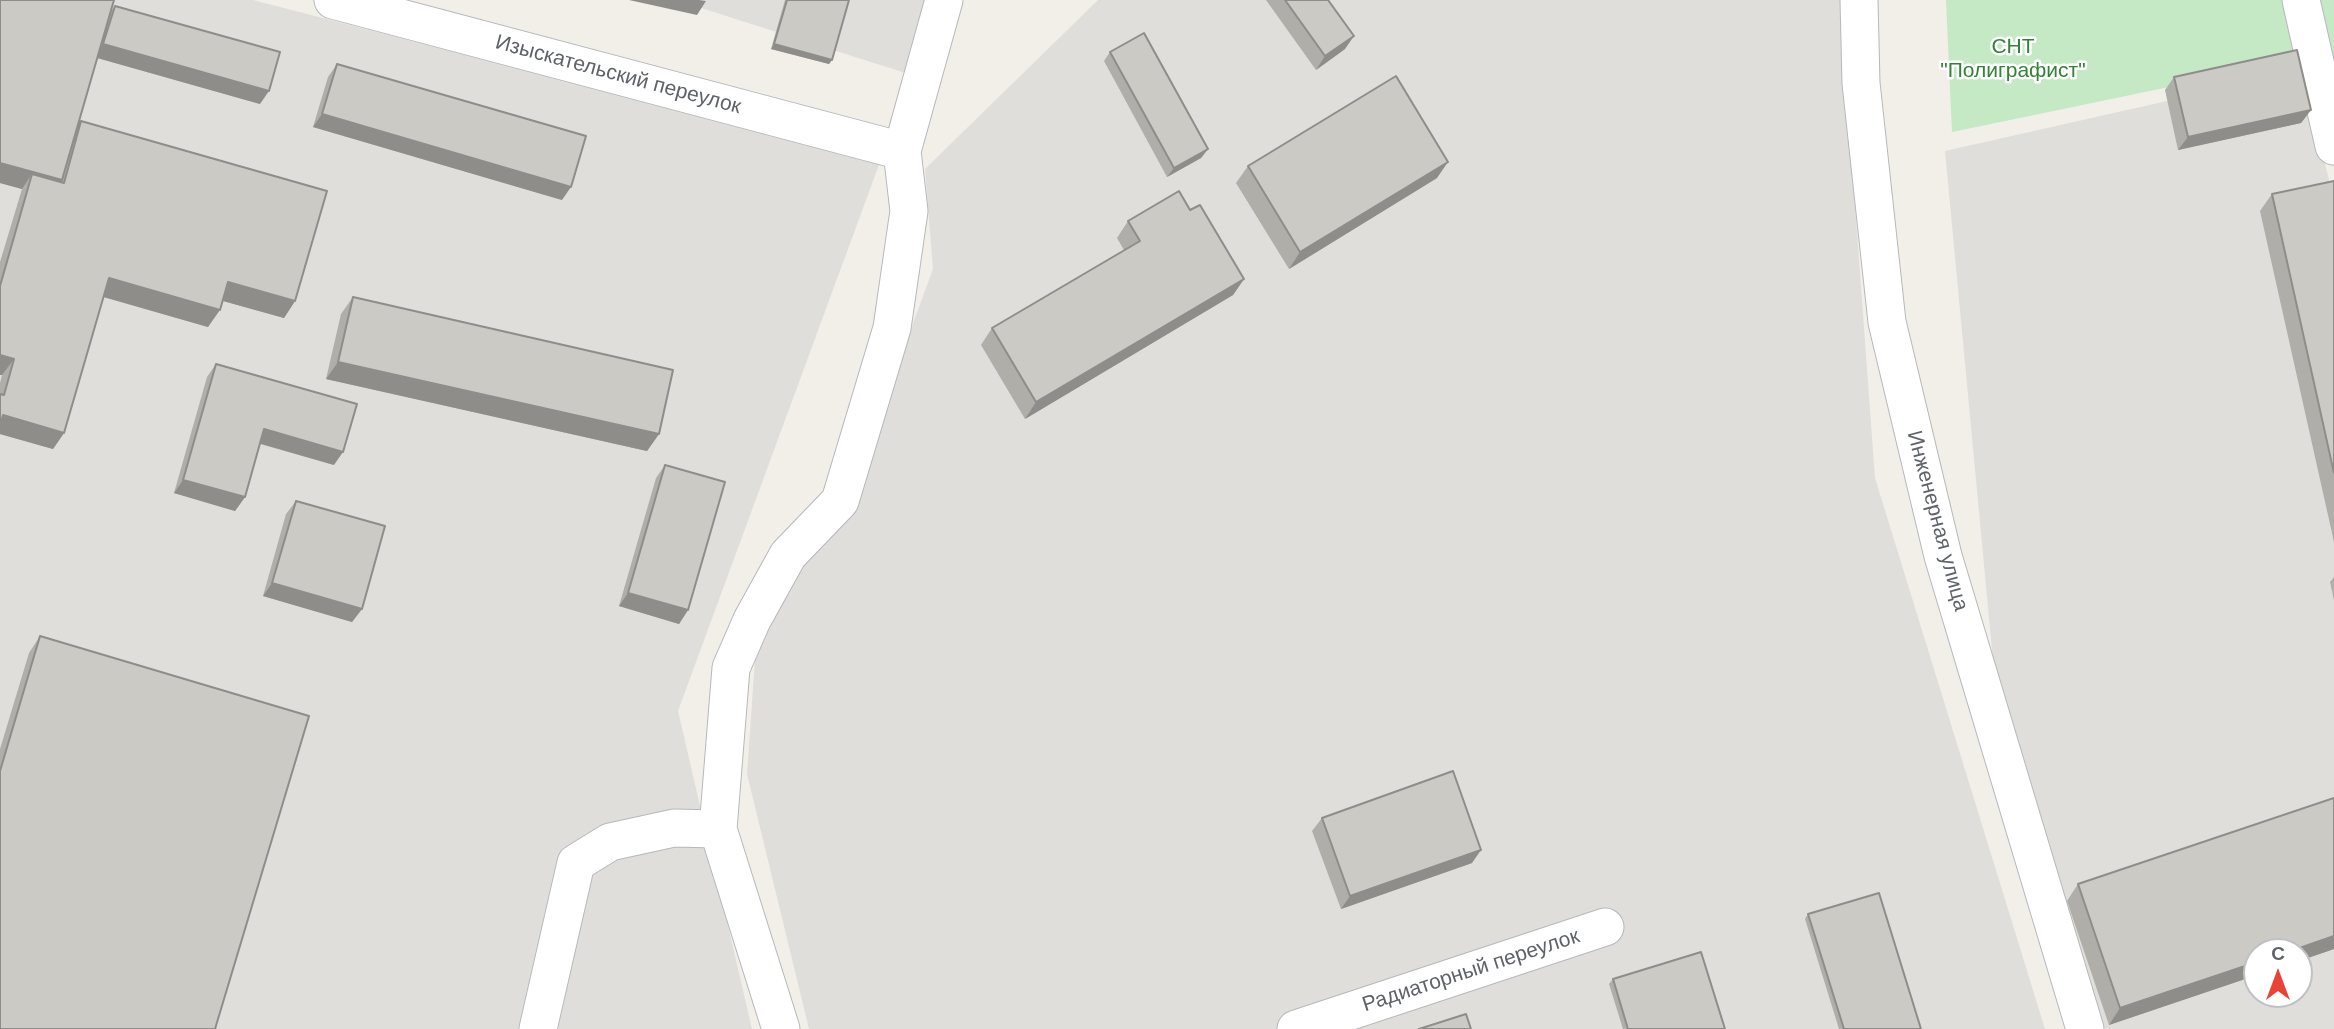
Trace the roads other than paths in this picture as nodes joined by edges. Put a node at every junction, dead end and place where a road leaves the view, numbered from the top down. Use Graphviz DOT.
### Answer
graph roads {
  1 [pos="333,0"];
  2 [pos="944,0"];
  3 [pos="1859,0"];
  4 [pos="2301,0"];
  5 [pos="2334,146"];
  6 [pos="902,151"];
  7 [pos="718,829"];
  8 [pos="1605,927"];
  9 [pos="538,1029"];
  10 [pos="780,1029"];
  11 [pos="1296,1029"];
  12 [pos="2085,1029"];
  1 -- 6 [label="street, Изыскательский переулок"];
  2 -- 6 [label="street"];
  3 -- 12 [label="street, Инженерная улица"];
  4 -- 5 [label="street"];
  6 -- 7 [label="street"];
  7 -- 9 [label="street"];
  7 -- 10 [label="street"];
  8 -- 11 [label="street, Радиаторный переулок"];
}
